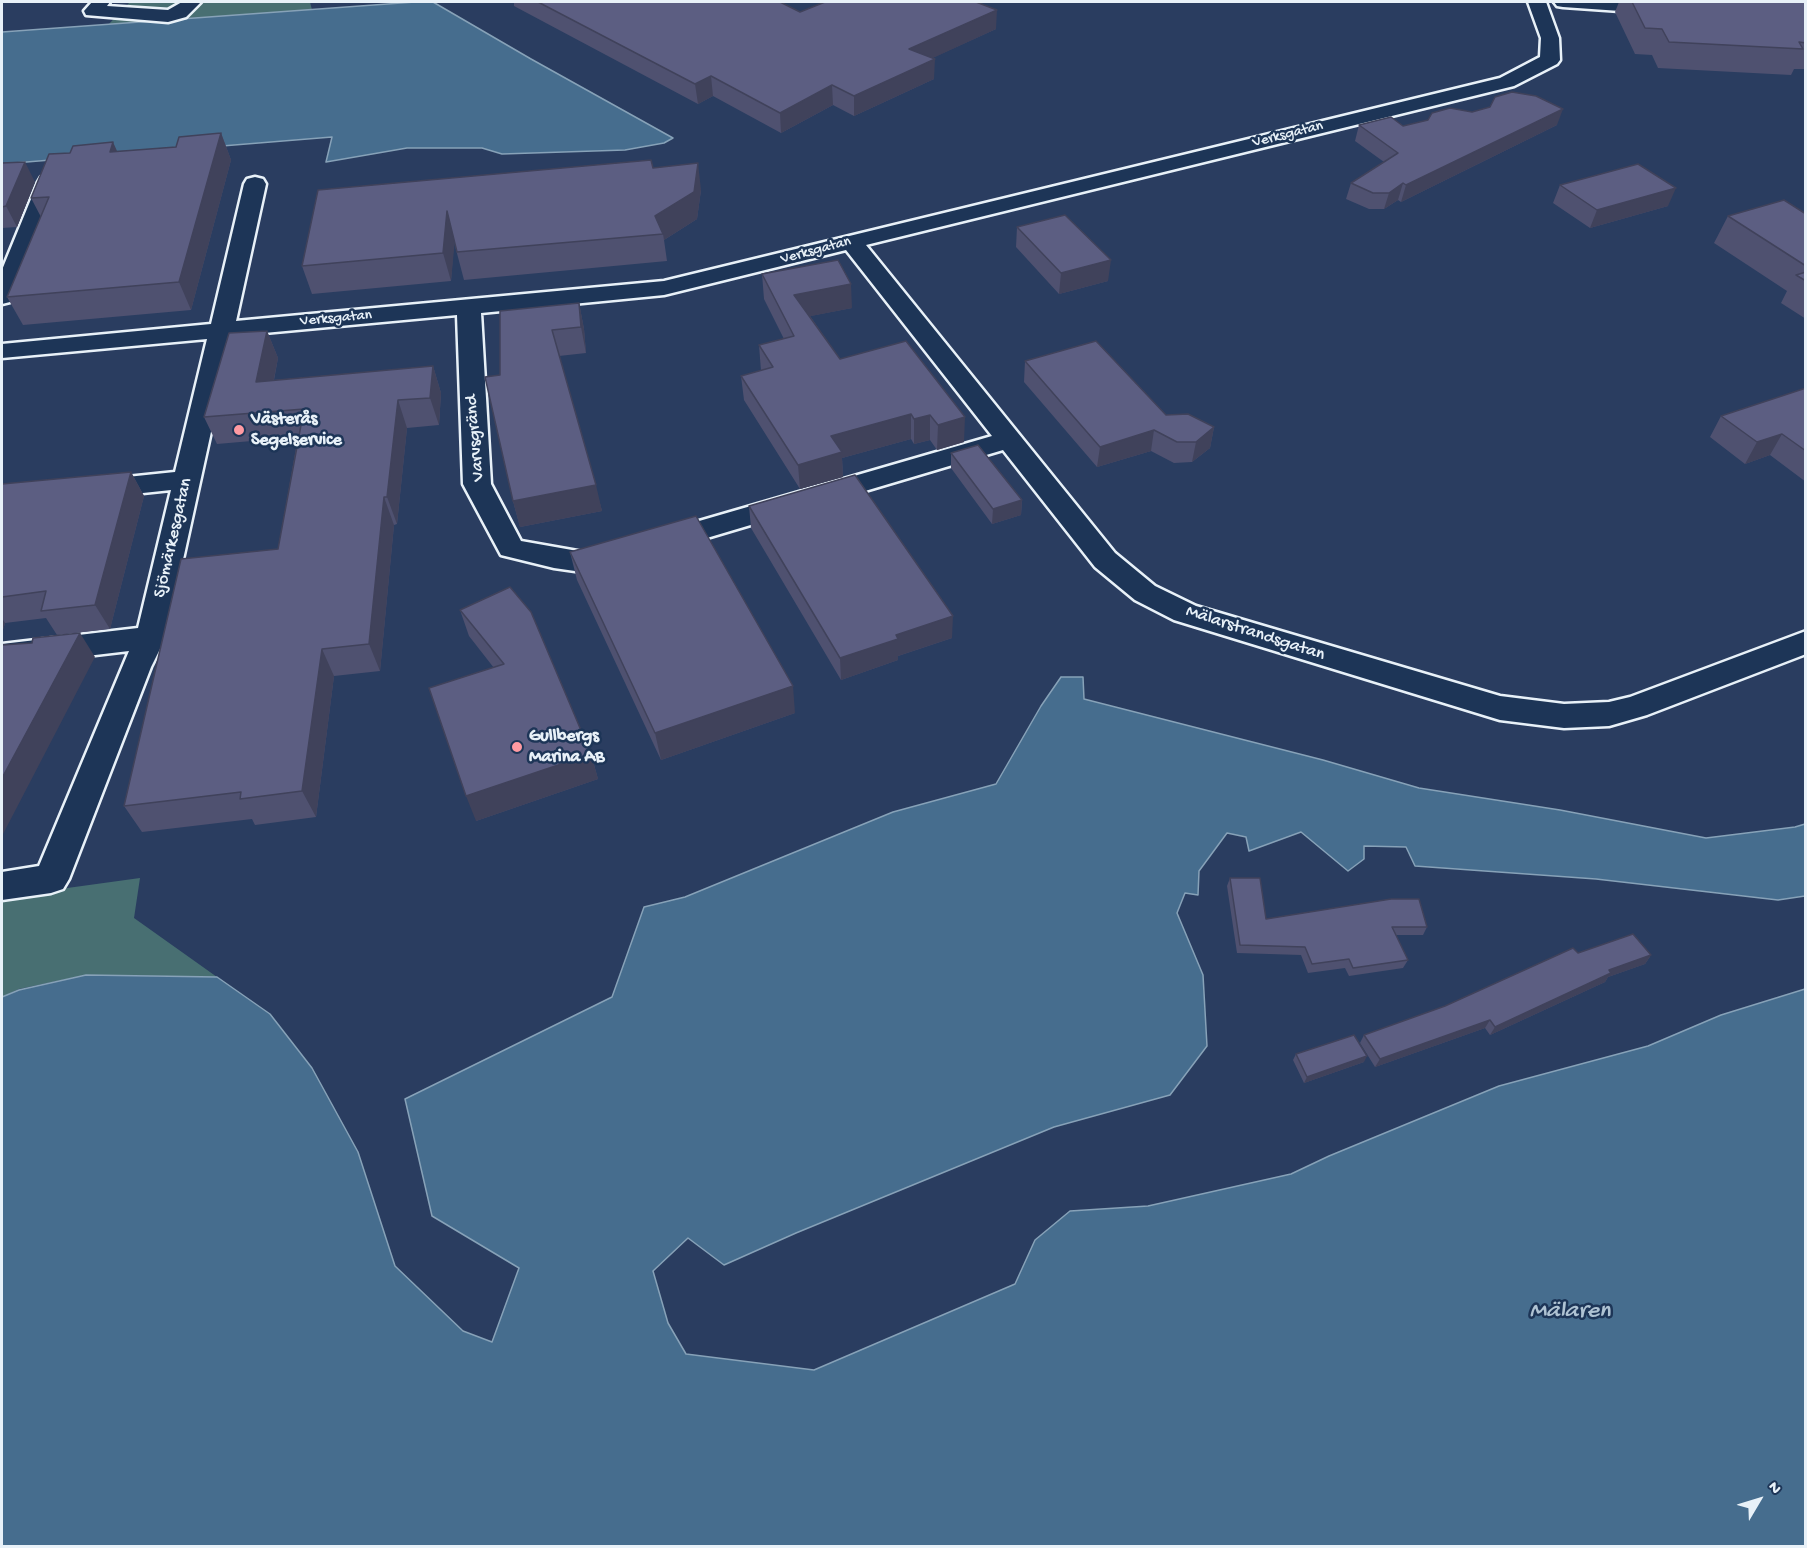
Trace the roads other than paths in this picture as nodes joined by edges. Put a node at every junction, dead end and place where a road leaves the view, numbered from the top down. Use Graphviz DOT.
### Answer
graph roads {
  1 [pos="101,2"];
  2 [pos="192,2"];
  3 [pos="1537,2"];
  4 [pos="1563,2"];
  5 [pos="1678,9"];
  6 [pos="50,182"];
  7 [pos="255,184"];
  8 [pos="852,242"];
  9 [pos="2,297"];
  10 [pos="469,307"];
  11 [pos="222,330"];
  12 [pos="2,351"];
  13 [pos="1009,440"];
  14 [pos="188,479"];
  15 [pos="2,499"];
  16 [pos="151,638"];
  17 [pos="1806,642"];
  18 [pos="2,655"];
  19 [pos="2,886"];
  1 -- 2 [label="street"];
  3 -- 8 [label="street, Verksgatan"];
  4 -- 5 [label="street"];
  6 -- 9 [label="street"];
  7 -- 11 [label="street, Sjömärkesgatan"];
  8 -- 10 [label="street, Verksgatan"];
  8 -- 13 [label="street, Mälarstrandsgatan"];
  10 -- 11 [label="street, Verksgatan"];
  10 -- 13 [label="street, Varvsgränd"];
  11 -- 12 [label="street, Verksgatan"];
  11 -- 14 [label="street, Sjömärkesgatan"];
  13 -- 17 [label="street, Mälarstrandsgatan"];
  14 -- 15 [label="street"];
  14 -- 16 [label="street, Sjömärkesgatan"];
  16 -- 18 [label="street"];
  16 -- 19 [label="street, Sjömärkesgatan"];
}
